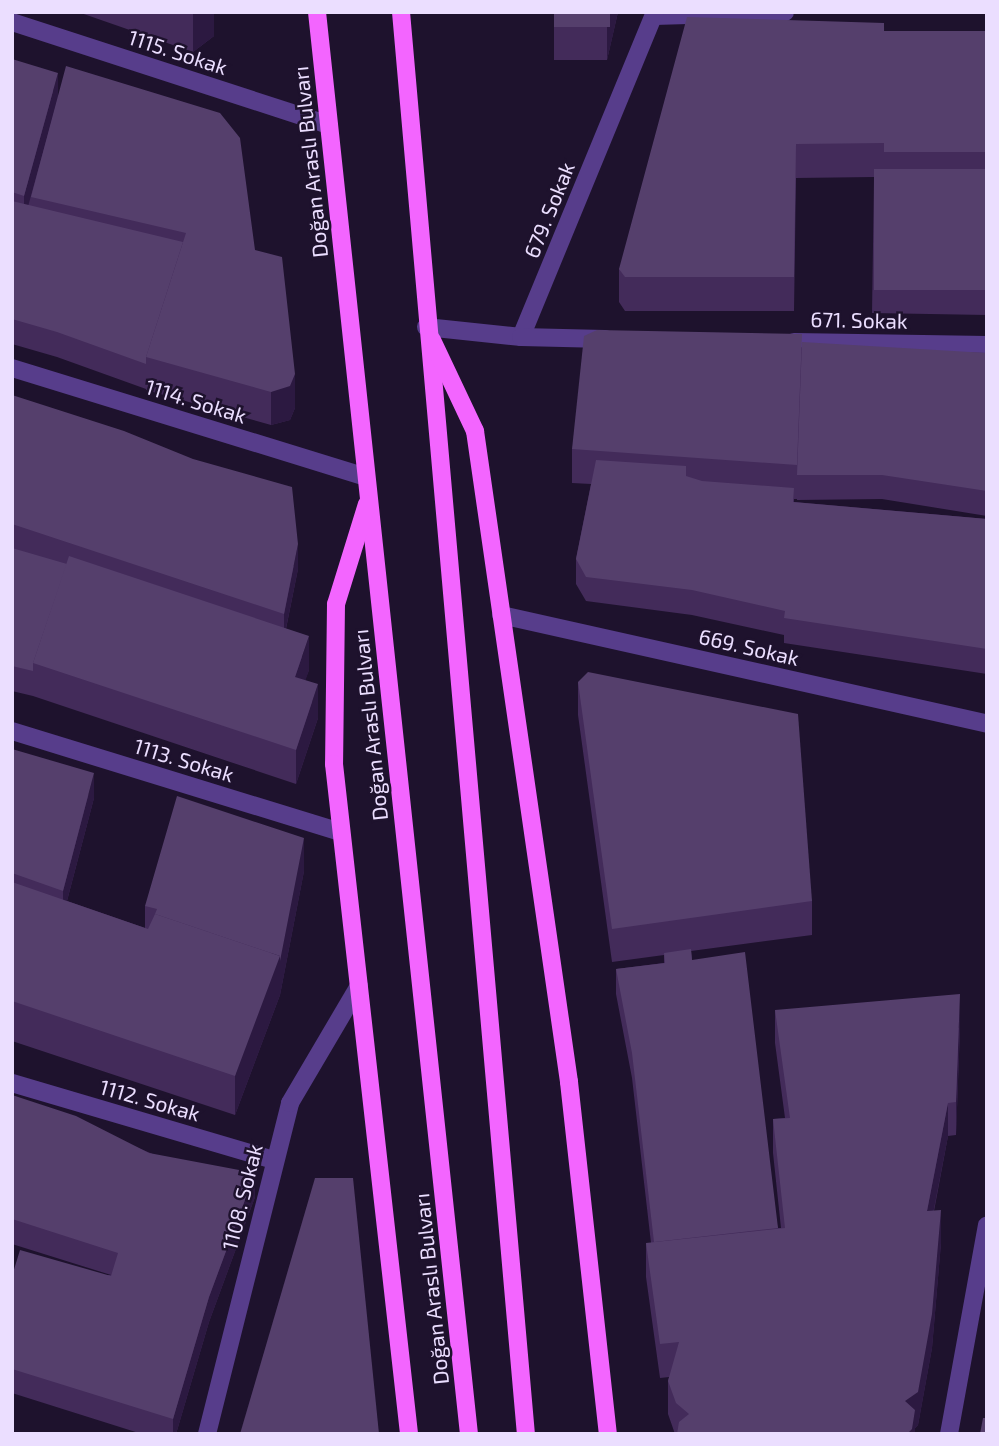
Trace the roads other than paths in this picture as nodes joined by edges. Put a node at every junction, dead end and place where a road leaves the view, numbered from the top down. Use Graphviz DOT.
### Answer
graph roads {
  1 [pos="317,12"];
  2 [pos="401,12"];
  3 [pos="785,12"];
  4 [pos="655,14"];
  5 [pos="12,22"];
  6 [pos="329,125"];
  7 [pos="426,327"];
  8 [pos="521,337"];
  9 [pos="631,339"];
  10 [pos="781,342"];
  11 [pos="987,345"];
  12 [pos="12,368"];
  13 [pos="366,477"];
  14 [pos="369,498"];
  15 [pos="501,615"];
  16 [pos="987,724"];
  17 [pos="12,731"];
  18 [pos="341,832"];
  19 [pos="359,986"];
  20 [pos="12,1083"];
  21 [pos="274,1160"];
  22 [pos="987,1225"];
  23 [pos="207,1434"];
  24 [pos="409,1434"];
  25 [pos="469,1434"];
  26 [pos="526,1434"];
  27 [pos="608,1434"];
  28 [pos="949,1434"];
  1 -- 6 [label="main road, Doğan Araslı Bulvarı"];
  2 -- 7 [label="main road"];
  3 -- 4 [label="street"];
  4 -- 8 [label="street, 679. Sokak"];
  5 -- 6 [label="street, 1115. Sokak"];
  6 -- 13 [label="main road, Doğan Araslı Bulvarı"];
  7 -- 8 [label="street"];
  7 -- 15 [label="main road"];
  7 -- 26 [label="main road"];
  8 -- 9 [label="street"];
  10 -- 11 [label="street, 671. Sokak"];
  12 -- 13 [label="street, 1114. Sokak"];
  13 -- 14 [label="main road, Doğan Araslı Bulvarı"];
  14 -- 18 [label="main road"];
  14 -- 25 [label="main road, Doğan Araslı Bulvarı"];
  15 -- 16 [label="street, 669. Sokak"];
  15 -- 27 [label="main road"];
  17 -- 18 [label="street, 1113. Sokak"];
  18 -- 19 [label="main road"];
  19 -- 21 [label="street, 1108. Sokak"];
  19 -- 24 [label="main road"];
  20 -- 21 [label="street, 1112. Sokak"];
  21 -- 23 [label="street, 1108. Sokak"];
  22 -- 28 [label="street"];
}
